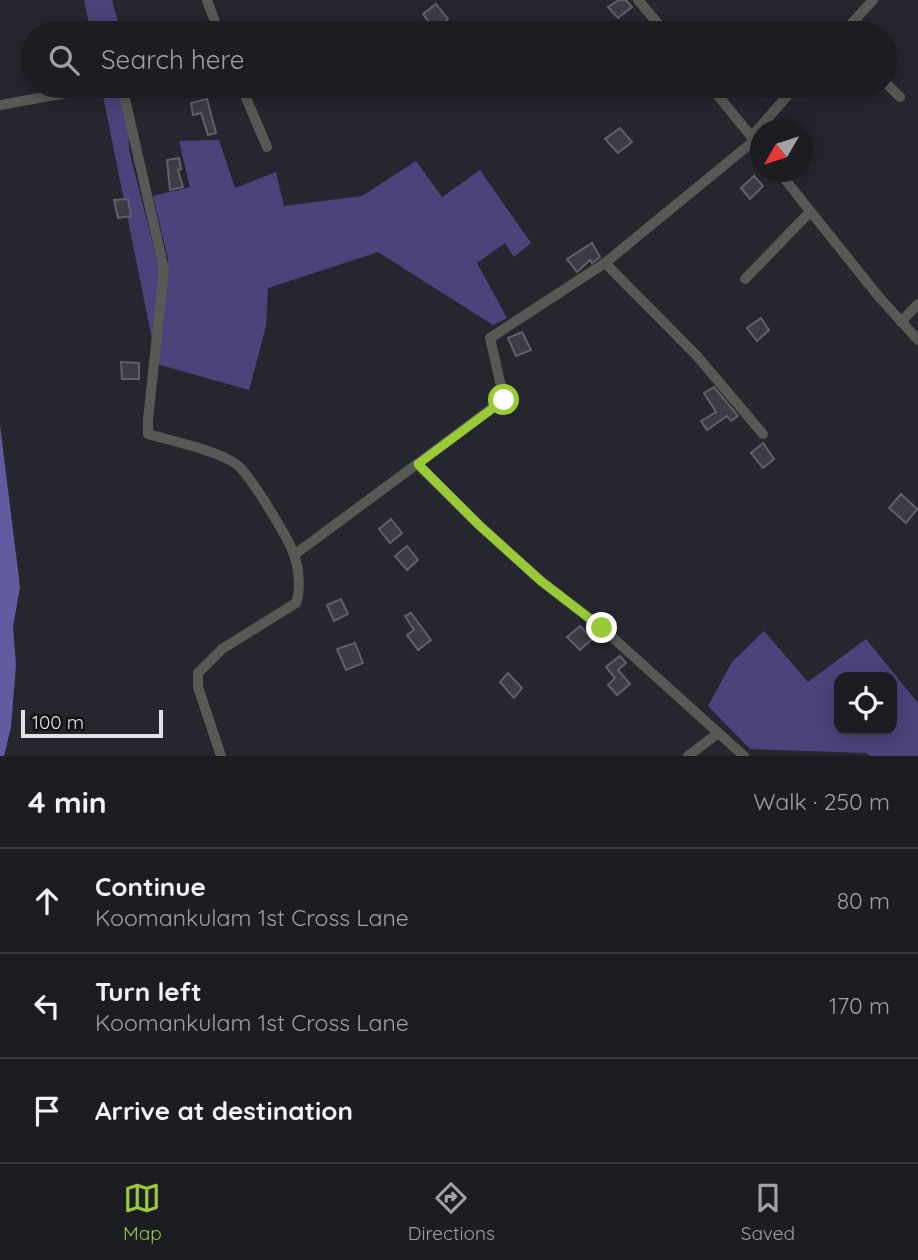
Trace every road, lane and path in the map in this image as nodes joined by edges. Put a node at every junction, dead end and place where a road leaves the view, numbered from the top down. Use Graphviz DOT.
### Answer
graph roads {
  1 [pos="207,0"];
  2 [pos="638,0"];
  3 [pos="873,0"];
  4 [pos="215,21"];
  5 [pos="656,21"];
  6 [pos="854,21"];
  7 [pos="897,94"];
  8 [pos="900,97"];
  9 [pos="39,98"];
  10 [pos="125,98"];
  11 [pos="245,98"];
  12 [pos="720,98"];
  13 [pos="787,98"];
  14 [pos="0,105"];
  15 [pos="772,119"];
  16 [pos="750,134"];
  17 [pos="750,146"];
  18 [pos="267,147"];
  19 [pos="787,182"];
  20 [pos="810,212"];
  21 [pos="606,263"];
  22 [pos="745,279"];
  23 [pos="918,304"];
  24 [pos="901,322"];
  25 [pos="918,340"];
  26 [pos="764,434"];
  27 [pos="418,464"];
  28 [pos="294,555"];
  29 [pos="718,734"];
  30 [pos="221,756"];
  31 [pos="688,756"];
  32 [pos="744,756"];
  1 -- 4 [label="street"];
  2 -- 5 [label="street"];
  3 -- 6 [label="street"];
  7 -- 8 [label="street"];
  9 -- 14 [label="street"];
  10 -- 28 [label="street"];
  11 -- 18 [label="street"];
  12 -- 16 [label="street"];
  13 -- 15 [label="street"];
  17 -- 21 [label="street"];
  19 -- 20 [label="street"];
  20 -- 22 [label="street"];
  20 -- 24 [label="street"];
  21 -- 26 [label="street"];
  21 -- 27 [label="street"];
  23 -- 24 [label="street"];
  24 -- 25 [label="street"];
  27 -- 28 [label="street"];
  27 -- 29 [label="street"];
  28 -- 30 [label="street"];
  29 -- 31 [label="street"];
  29 -- 32 [label="street"];
}
